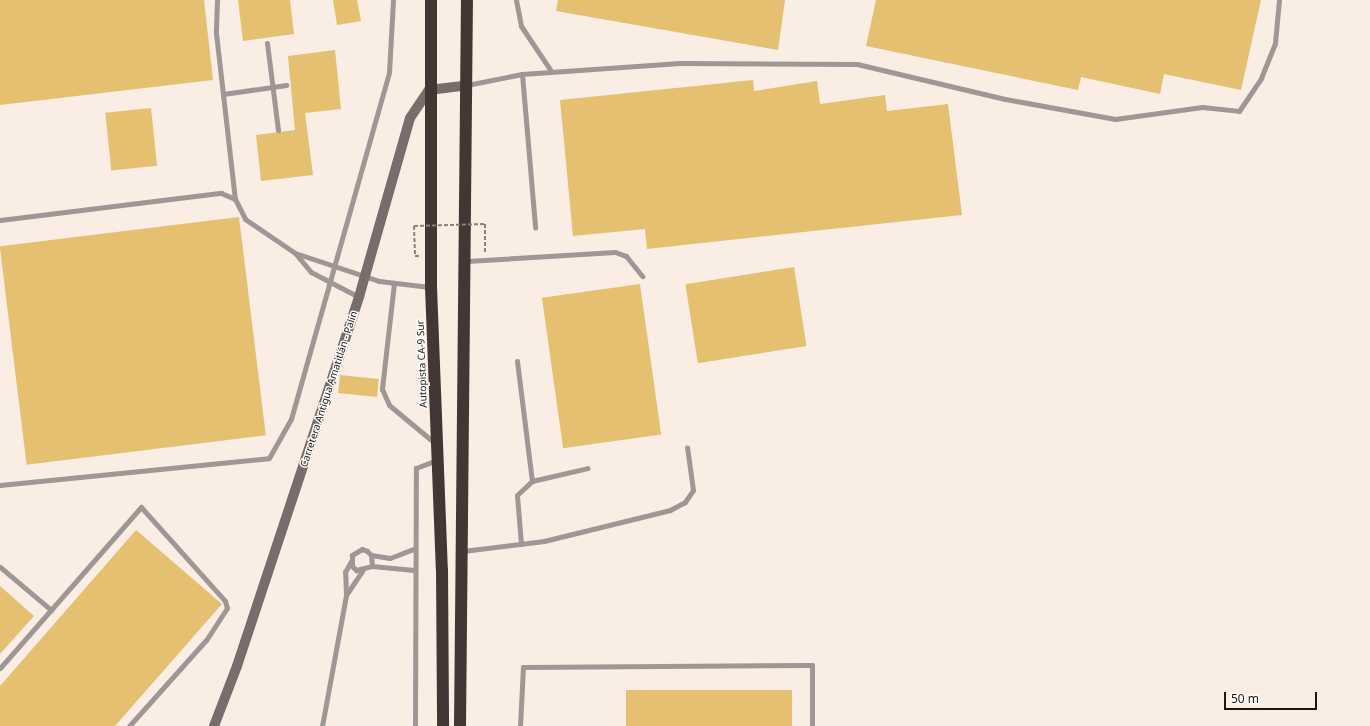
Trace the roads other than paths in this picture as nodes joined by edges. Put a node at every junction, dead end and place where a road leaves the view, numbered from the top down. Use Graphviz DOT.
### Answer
graph roads {
  1 [pos="217,0"];
  2 [pos="393,0"];
  3 [pos="431,0"];
  4 [pos="467,0"];
  5 [pos="516,0"];
  6 [pos="1279,0"];
  7 [pos="267,43"];
  8 [pos="551,71"];
  9 [pos="522,74"];
  10 [pos="286,85"];
  11 [pos="467,85"];
  12 [pos="273,86"];
  13 [pos="429,90"];
  14 [pos="223,94"];
  15 [pos="278,130"];
  16 [pos="235,199"];
  17 [pos="0,220"];
  18 [pos="535,227"];
  19 [pos="296,253"];
  20 [pos="467,261"];
  21 [pos="336,265"];
  22 [pos="365,276"];
  23 [pos="642,276"];
  24 [pos="394,283"];
  25 [pos="331,285"];
  26 [pos="431,287"];
  27 [pos="359,297"];
  28 [pos="517,361"];
  29 [pos="437,445"];
  30 [pos="687,447"];
  31 [pos="438,459"];
  32 [pos="588,468"];
  33 [pos="532,481"];
  34 [pos="0,485"];
  35 [pos="521,544"];
  36 [pos="414,549"];
  37 [pos="463,551"];
  38 [pos="372,555"];
  39 [pos="351,561"];
  40 [pos="372,566"];
  41 [pos="0,567"];
  42 [pos="414,570"];
  43 [pos="362,571"];
  44 [pos="346,594"];
  45 [pos="51,610"];
  46 [pos="0,668"];
  47 [pos="129,726"];
  48 [pos="214,726"];
  49 [pos="322,726"];
  50 [pos="415,726"];
  51 [pos="443,726"];
  52 [pos="460,726"];
  53 [pos="520,726"];
  54 [pos="812,726"];
  1 -- 14 [label="lane"];
  2 -- 21 [label="lane"];
  3 -- 13 [label="highway, Autopista CA-9 Sur"];
  4 -- 11 [label="highway"];
  5 -- 8 [label="lane"];
  6 -- 8 [label="lane"];
  7 -- 12 [label="lane"];
  8 -- 9 [label="lane"];
  9 -- 11 [label="lane"];
  9 -- 18 [label="lane"];
  10 -- 12 [label="lane"];
  11 -- 13 [label="main road"];
  11 -- 20 [label="highway"];
  12 -- 14 [label="lane"];
  12 -- 15 [label="lane"];
  13 -- 22 [label="main road, Carretera Antigua Amatitlán - Palín"];
  13 -- 26 [label="highway, Autopista CA-9 Sur"];
  14 -- 16 [label="lane"];
  16 -- 17 [label="lane"];
  16 -- 19 [label="lane"];
  19 -- 21 [label="lane"];
  19 -- 25 [label="lane"];
  20 -- 23 [label="lane"];
  20 -- 37 [label="highway"];
  21 -- 22 [label="lane"];
  21 -- 25 [label="lane"];
  22 -- 24 [label="lane"];
  22 -- 27 [label="main road, Carretera Antigua Amatitlán - Palín"];
  24 -- 26 [label="lane"];
  24 -- 29 [label="lane"];
  25 -- 27 [label="lane"];
  25 -- 34 [label="lane"];
  26 -- 29 [label="highway, Autopista CA-9 Sur"];
  27 -- 48 [label="main road, Carretera Antigua Amatitlán - Palín"];
  28 -- 33 [label="lane"];
  29 -- 31 [label="highway, Autopista CA-9 Sur"];
  30 -- 35 [label="lane"];
  31 -- 36 [label="lane"];
  31 -- 51 [label="highway, Autopista CA-9 Sur"];
  32 -- 33 [label="lane"];
  33 -- 35 [label="lane"];
  35 -- 37 [label="lane"];
  36 -- 38 [label="lane"];
  36 -- 42 [label="lane"];
  37 -- 52 [label="highway"];
  38 -- 39 [label="lane"];
  38 -- 40 [label="lane"];
  39 -- 43 [label="lane"];
  39 -- 44 [label="lane"];
  40 -- 42 [label="lane"];
  40 -- 43 [label="lane"];
  41 -- 45 [label="lane"];
  42 -- 50 [label="lane"];
  43 -- 44 [label="lane"];
  44 -- 49 [label="lane"];
  45 -- 46 [label="lane"];
  45 -- 47 [label="lane"];
  53 -- 54 [label="lane"];
}
